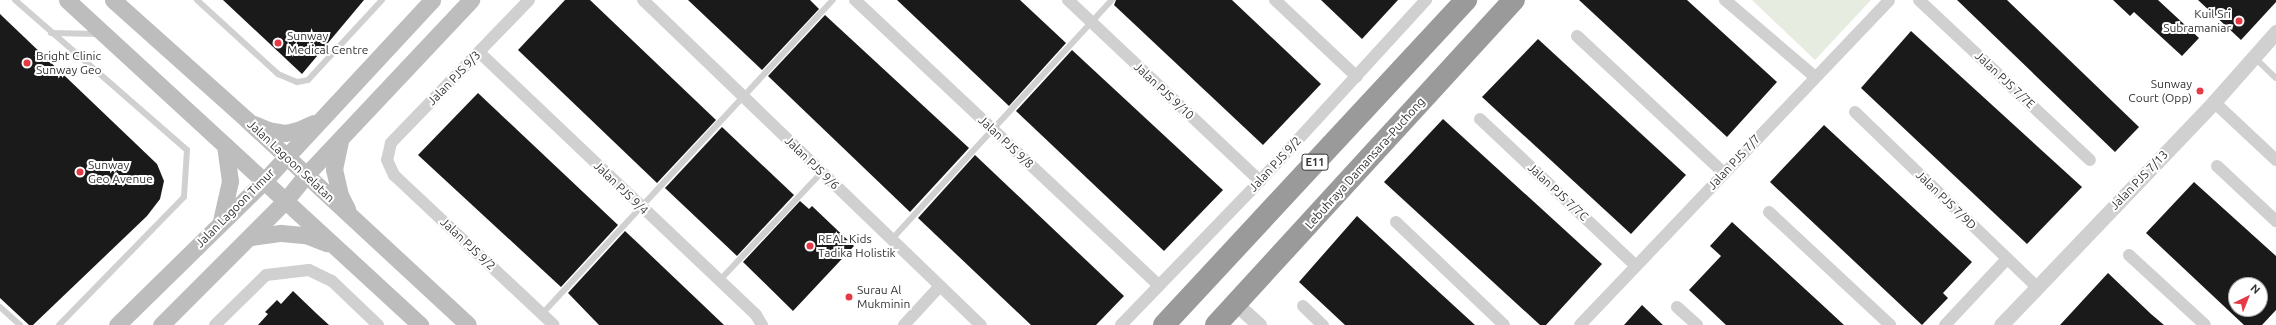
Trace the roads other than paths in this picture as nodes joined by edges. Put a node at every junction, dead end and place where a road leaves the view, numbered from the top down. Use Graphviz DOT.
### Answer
graph roads {
  1 [pos="15,0"];
  2 [pos="67,0"];
  3 [pos="113,0"];
  4 [pos="197,0"];
  5 [pos="382,0"];
  6 [pos="432,0"];
  7 [pos="529,0"];
  8 [pos="643,0"];
  9 [pos="833,0"];
  10 [pos="855,0"];
  11 [pos="1068,0"];
  12 [pos="1112,0"];
  13 [pos="1275,0"];
  14 [pos="1426,0"];
  15 [pos="1466,0"];
  16 [pos="1514,0"];
  17 [pos="1725,0"];
  18 [pos="1889,0"];
  19 [pos="1919,0"];
  20 [pos="465,2"];
  21 [pos="1091,22"];
  22 [pos="2276,32"];
  23 [pos="51,33"];
  24 [pos="104,34"];
  25 [pos="1577,36"];
  26 [pos="479,52"];
  27 [pos="2254,57"];
  28 [pos="1357,77"];
  29 [pos="1815,77"];
  30 [pos="2276,78"];
  31 [pos="743,96"];
  32 [pos="2214,102"];
  33 [pos="1855,112"];
  34 [pos="1480,119"];
  35 [pos="247,120"];
  36 [pos="319,120"];
  37 [pos="993,130"];
  38 [pos="341,138"];
  39 [pos="225,145"];
  40 [pos="286,156"];
  41 [pos="387,160"];
  42 [pos="2090,160"];
  43 [pos="2276,160"];
  44 [pos="2217,166"];
  45 [pos="822,172"];
  46 [pos="1724,173"];
  47 [pos="306,175"];
  48 [pos="264,181"];
  49 [pos="1260,181"];
  50 [pos="285,201"];
  51 [pos="641,206"];
  52 [pos="1769,212"];
  53 [pos="350,215"];
  54 [pos="2276,221"];
  55 [pos="1396,222"];
  56 [pos="220,223"];
  57 [pos="251,237"];
  58 [pos="892,239"];
  59 [pos="335,246"];
  60 [pos="2129,255"];
  61 [pos="2007,259"];
  62 [pos="1636,266"];
  63 [pos="719,281"];
  64 [pos="1158,285"];
  65 [pos="940,286"];
  66 [pos="2037,288"];
  67 [pos="1236,304"];
  68 [pos="1303,306"];
  69 [pos="1677,306"];
  70 [pos="0,307"];
  71 [pos="542,314"];
  72 [pos="20,325"];
  73 [pos="59,325"];
  74 [pos="117,325"];
  75 [pos="161,325"];
  76 [pos="215,325"];
  77 [pos="378,325"];
  78 [pos="420,325"];
  79 [pos="468,325"];
  80 [pos="554,325"];
  81 [pos="762,325"];
  82 [pos="904,325"];
  83 [pos="981,325"];
  84 [pos="1121,325"];
  85 [pos="1164,325"];
  86 [pos="1216,325"];
  87 [pos="1259,325"];
  88 [pos="1323,325"];
  89 [pos="1504,325"];
  90 [pos="1580,325"];
  91 [pos="1697,325"];
  92 [pos="1890,325"];
  93 [pos="1945,325"];
  94 [pos="2001,325"];
  95 [pos="2205,325"];
  1 -- 23 [label="lane"];
  2 -- 24 [label="main road"];
  3 -- 35 [label="main road, Jalan Lagoon Selatan"];
  4 -- 5 [label="lane"];
  6 -- 36 [label="main road, Jalan Lagoon Timur"];
  7 -- 26 [label="street, Jalan PJS 9/3"];
  8 -- 31 [label="street, Jalan PJS 9/6"];
  9 -- 31 [label="lane"];
  10 -- 37 [label="street, Jalan PJS 9/8"];
  11 -- 21 [label="street, Jalan PJS 9/10"];
  12 -- 21 [label="lane"];
  13 -- 28 [label="street"];
  14 -- 28 [label="street, Jalan PJS 9/2"];
  15 -- 85 [label="highway, E11"];
  16 -- 67 [label="highway, Lebuhraya Damansara–Puchong"];
  17 -- 29 [label="street"];
  18 -- 29 [label="street, Jalan PJS 7/7"];
  19 -- 42 [label="street, Jalan PJS 7/7E"];
  20 -- 38 [label="main road"];
  21 -- 37 [label="lane"];
  21 -- 49 [label="street, Jalan PJS 9/10"];
  22 -- 27 [label="street, Jalan PJS 7/13"];
  23 -- 24 [label="lane"];
  23 -- 73 [label="lane"];
  24 -- 39 [label="main road"];
  25 -- 46 [label="street"];
  26 -- 41 [label="street, Jalan PJS 9/3"];
  26 -- 51 [label="street, Jalan PJS 9/4"];
  27 -- 30 [label="lane"];
  27 -- 32 [label="street, Jalan PJS 7/13"];
  28 -- 49 [label="street, Jalan PJS 9/2"];
  29 -- 46 [label="street, Jalan PJS 7/7"];
  31 -- 45 [label="street, Jalan PJS 9/6"];
  31 -- 51 [label="lane"];
  32 -- 43 [label="street"];
  32 -- 66 [label="street, Jalan PJS 7/13"];
  33 -- 61 [label="street, Jalan PJS 7/9D"];
  34 -- 62 [label="street, Jalan PJS 7/7C"];
  35 -- 36 [label="main road"];
  35 -- 40 [label="main road, Jalan Lagoon Selatan"];
  36 -- 40 [label="main road, Jalan Lagoon Timur"];
  37 -- 58 [label="lane"];
  37 -- 64 [label="street, Jalan PJS 9/8"];
  38 -- 47 [label="main road"];
  38 -- 53 [label="main road"];
  39 -- 48 [label="main road"];
  39 -- 56 [label="main road"];
  40 -- 47 [label="main road, Jalan Lagoon Selatan"];
  40 -- 48 [label="main road, Jalan Lagoon Timur"];
  41 -- 71 [label="street, Jalan PJS 9/2"];
  44 -- 54 [label="street"];
  45 -- 58 [label="street, Jalan PJS 9/6"];
  45 -- 63 [label="lane"];
  46 -- 62 [label="street, Jalan PJS 7/7"];
  47 -- 50 [label="main road"];
  47 -- 53 [label="main road, Jalan Lagoon Selatan"];
  48 -- 50 [label="main road"];
  48 -- 56 [label="main road, Jalan Lagoon Timur"];
  49 -- 64 [label="street, Jalan PJS 9/2"];
  50 -- 57 [label="main road"];
  50 -- 59 [label="main road"];
  51 -- 63 [label="street, Jalan PJS 9/4"];
  51 -- 71 [label="lane"];
  52 -- 92 [label="street"];
  53 -- 79 [label="main road, Jalan Lagoon Selatan"];
  55 -- 89 [label="street"];
  56 -- 74 [label="main road, Jalan Lagoon Timur"];
  57 -- 59 [label="main road"];
  57 -- 75 [label="main road"];
  58 -- 65 [label="street, Jalan PJS 9/6"];
  59 -- 78 [label="main road"];
  60 -- 95 [label="street"];
  61 -- 66 [label="street, Jalan PJS 7/9D"];
  61 -- 93 [label="street"];
  62 -- 90 [label="street, Jalan PJS 7/7"];
  63 -- 81 [label="street, Jalan PJS 9/4"];
  64 -- 84 [label="street, Jalan PJS 9/2"];
  65 -- 82 [label="street"];
  65 -- 83 [label="street, Jalan PJS 9/6"];
  66 -- 94 [label="street, Jalan PJS 7/13"];
  67 -- 86 [label="highway, Lebuhraya Damansara–Puchong"];
  67 -- 87 [label="street"];
  68 -- 88 [label="street"];
  69 -- 91 [label="street"];
  70 -- 72 [label="lane"];
  71 -- 80 [label="street, Jalan PJS 9/2"];
  76 -- 77 [label="street"];
}
